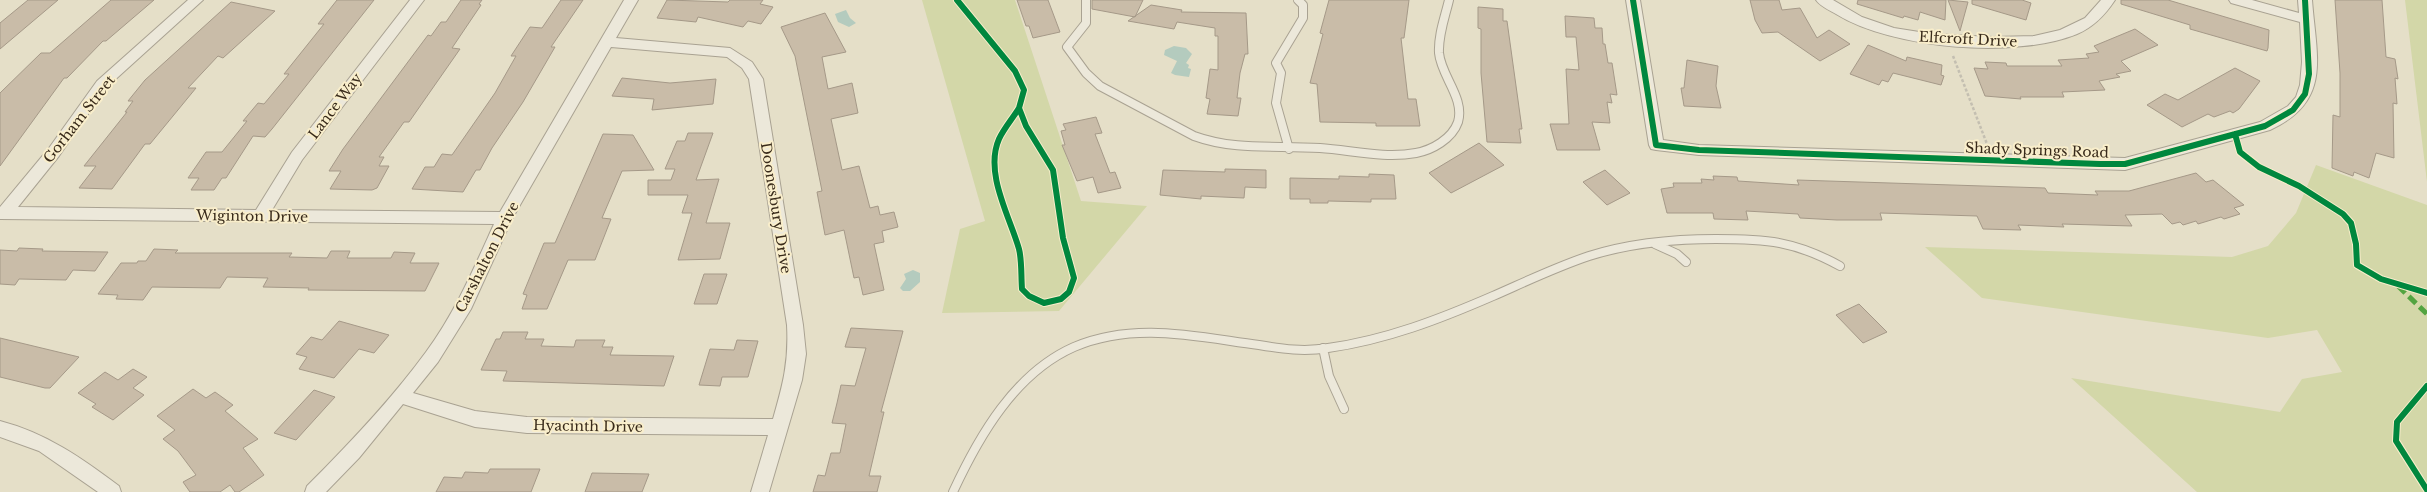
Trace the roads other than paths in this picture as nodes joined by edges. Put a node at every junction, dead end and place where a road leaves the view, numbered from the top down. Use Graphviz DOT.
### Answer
graph roads {
  1 [pos="196,0"];
  2 [pos="416,0"];
  3 [pos="631,0"];
  4 [pos="1086,0"];
  5 [pos="1298,0"];
  6 [pos="1449,0"];
  7 [pos="1633,0"];
  8 [pos="1823,0"];
  9 [pos="2108,0"];
  10 [pos="2236,0"];
  11 [pos="2305,0"];
  12 [pos="2306,19"];
  13 [pos="608,42"];
  14 [pos="1289,149"];
  15 [pos="3,213"];
  16 [pos="260,216"];
  17 [pos="505,218"];
  18 [pos="1654,243"];
  19 [pos="1686,262"];
  20 [pos="1840,266"];
  21 [pos="1323,348"];
  22 [pos="400,396"];
  23 [pos="1344,409"];
  24 [pos="780,427"];
  25 [pos="0,429"];
  26 [pos="112,492"];
  27 [pos="314,492"];
  28 [pos="760,492"];
  29 [pos="953,492"];
  1 -- 15 [label="street, Gorham Street"];
  2 -- 16 [label="street, Lance Way"];
  3 -- 13 [label="street, Carshalton Drive"];
  4 -- 14 [label="lane"];
  5 -- 14 [label="lane"];
  6 -- 14 [label="lane"];
  7 -- 12 [label="street, Shady Springs Road"];
  8 -- 9 [label="street, Elfcroft Drive"];
  10 -- 12 [label="street"];
  11 -- 12 [label="street, Shady Springs Road"];
  13 -- 17 [label="street, Carshalton Drive"];
  13 -- 24 [label="street, Doonesbury Drive"];
  15 -- 16 [label="street, Wiginton Drive"];
  16 -- 17 [label="street, Wiginton Drive"];
  17 -- 22 [label="street, Carshalton Drive"];
  18 -- 19 [label="lane"];
  18 -- 20 [label="lane"];
  18 -- 21 [label="lane"];
  21 -- 23 [label="lane"];
  21 -- 29 [label="lane"];
  22 -- 24 [label="street, Hyacinth Drive"];
  22 -- 27 [label="street, Carshalton Drive"];
  24 -- 28 [label="street, Doonesbury Drive"];
  25 -- 26 [label="street"];
}
